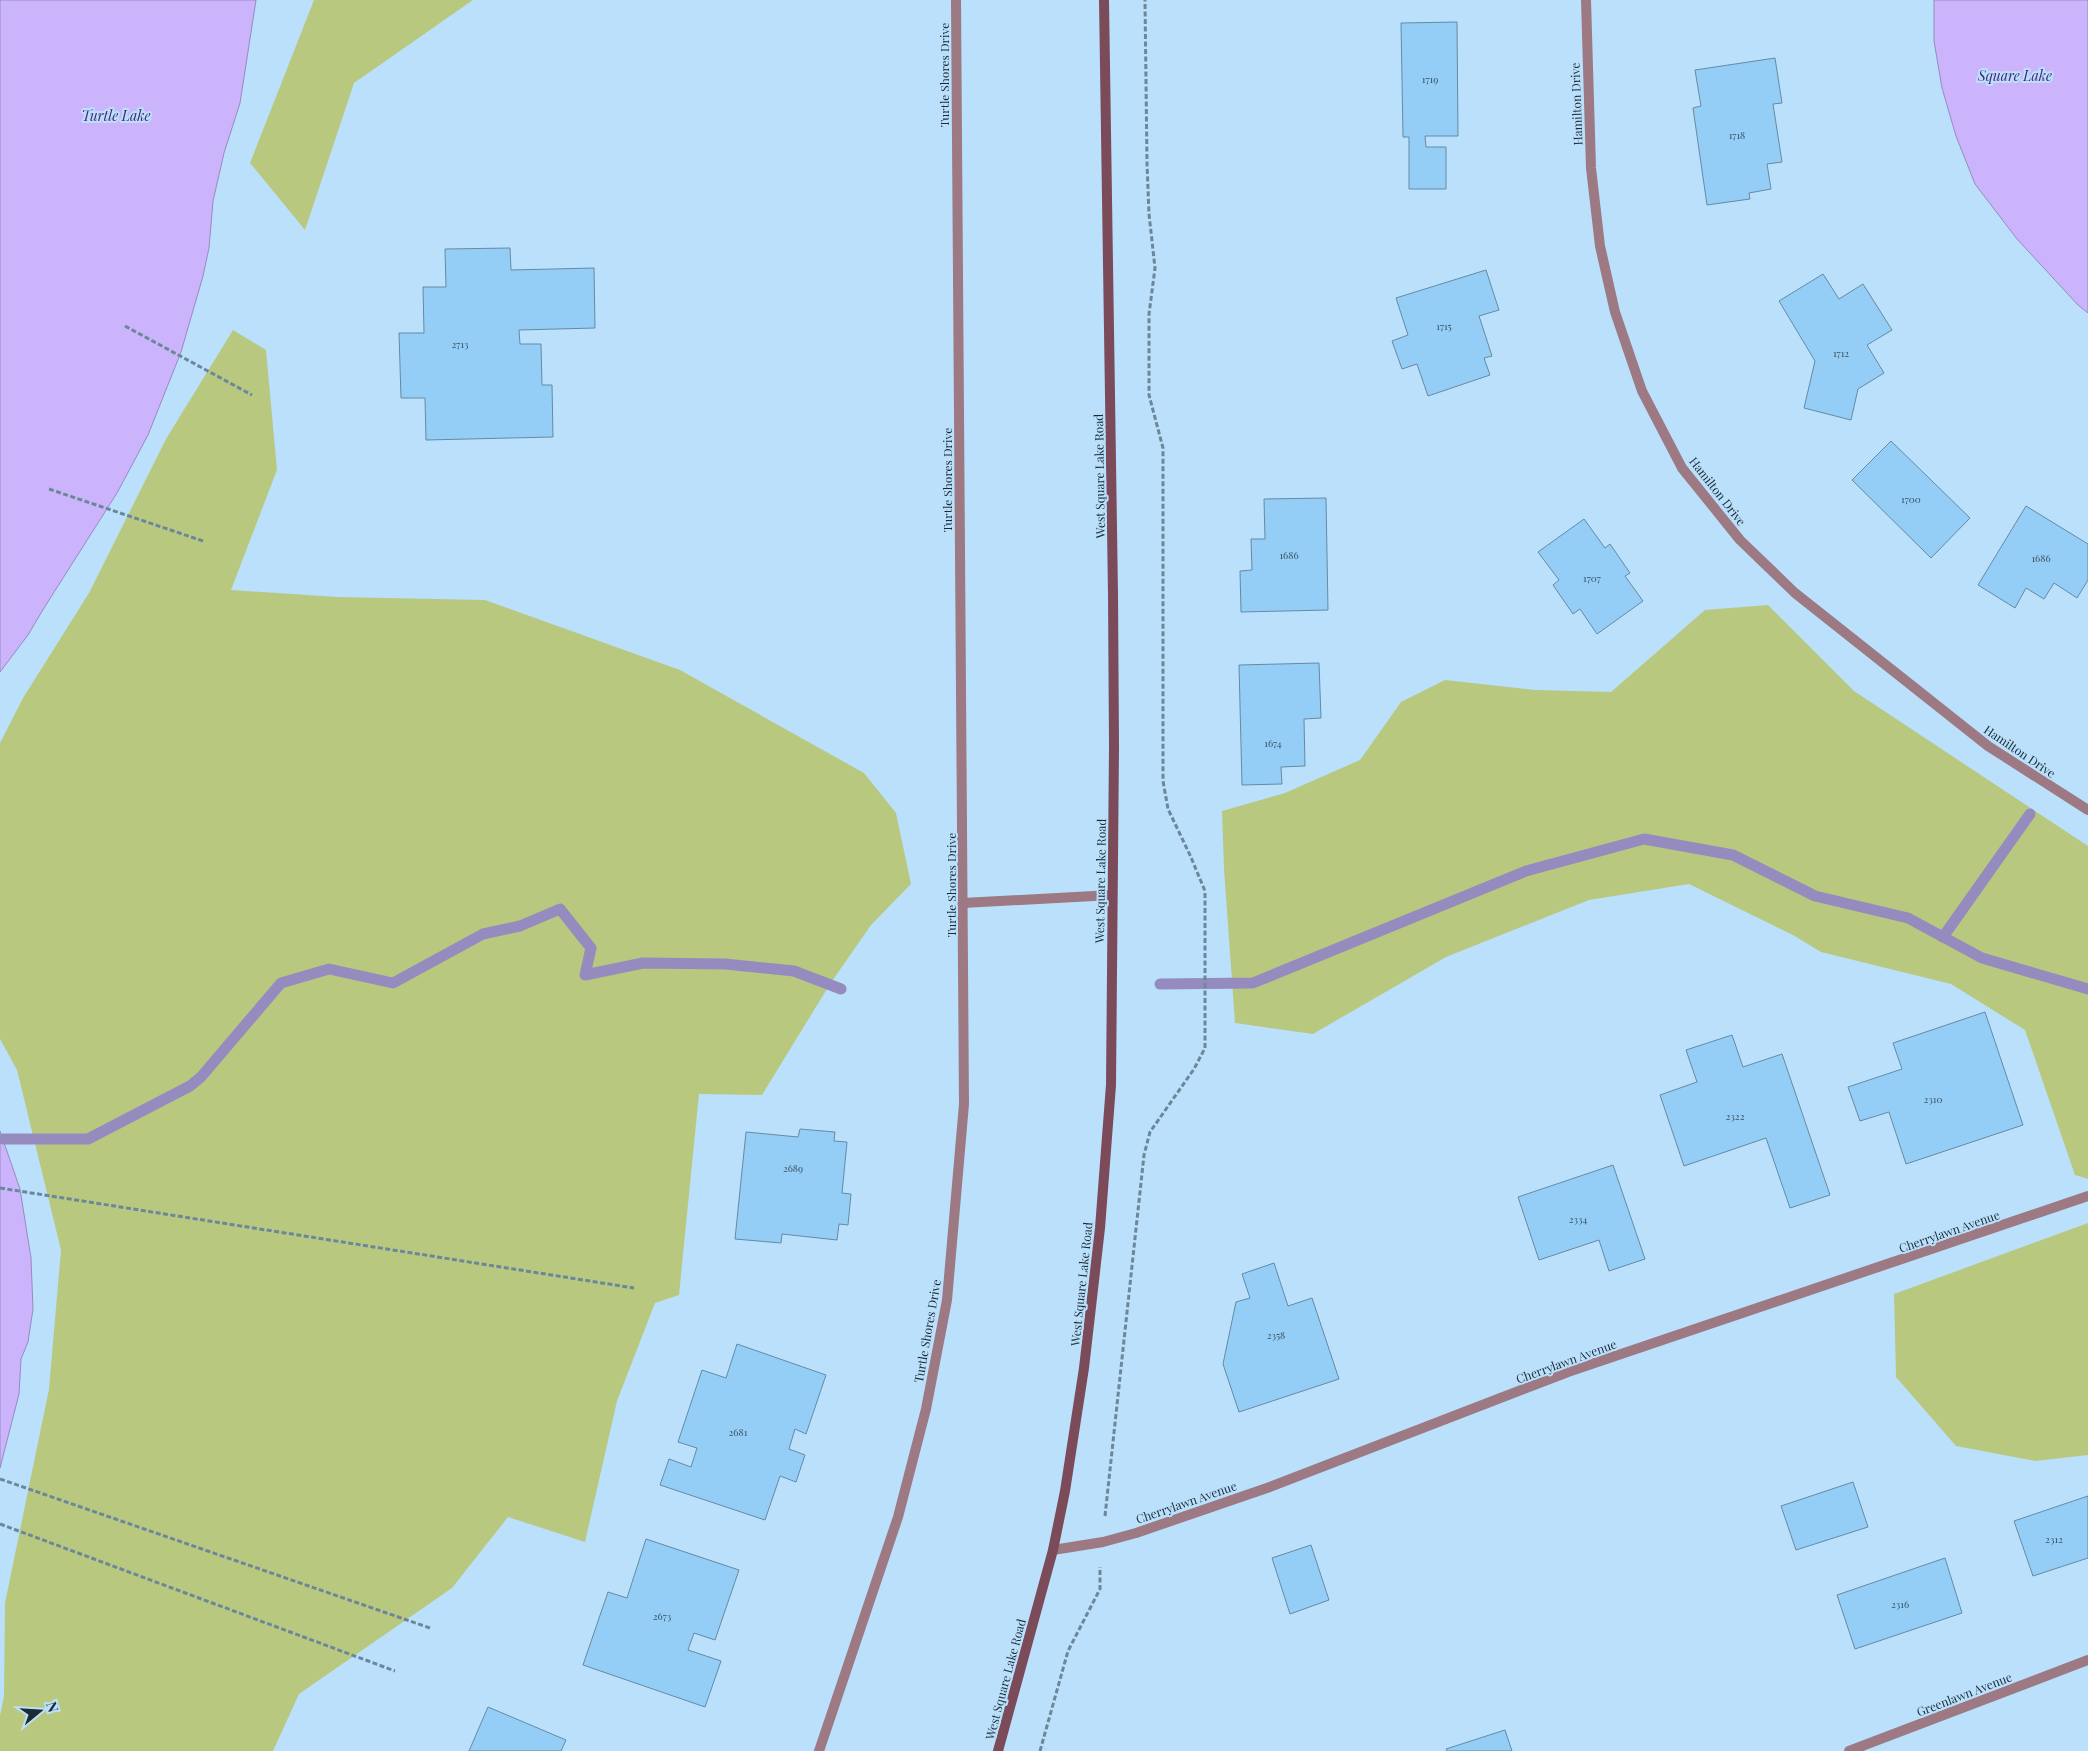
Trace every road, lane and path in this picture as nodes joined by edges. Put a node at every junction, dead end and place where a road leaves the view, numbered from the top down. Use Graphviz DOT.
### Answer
graph roads {
  1 [pos="956,0"];
  2 [pos="1104,0"];
  3 [pos="1145,0"];
  4 [pos="1586,0"];
  5 [pos="125,326"];
  6 [pos="252,395"];
  7 [pos="49,489"];
  8 [pos="203,541"];
  9 [pos="2088,810"];
  10 [pos="1112,894"];
  11 [pos="963,903"];
  12 [pos="0,1188"];
  13 [pos="2088,1196"];
  14 [pos="634,1288"];
  15 [pos="0,1479"];
  16 [pos="1106,1510"];
  17 [pos="0,1524"];
  18 [pos="1053,1550"];
  19 [pos="1100,1572"];
  20 [pos="430,1628"];
  21 [pos="2088,1660"];
  22 [pos="395,1671"];
  23 [pos="819,1751"];
  24 [pos="998,1751"];
  25 [pos="1040,1751"];
  26 [pos="1848,1751"];
  1 -- 11 [label="street, Turtle Shores Drive"];
  2 -- 10 [label="street, West Square Lake Road"];
  3 -- 16 [label="path"];
  4 -- 9 [label="street, Hamilton Drive"];
  5 -- 6 [label="path"];
  7 -- 8 [label="path"];
  10 -- 11 [label="street"];
  10 -- 18 [label="street, West Square Lake Road"];
  11 -- 23 [label="street, Turtle Shores Drive"];
  12 -- 14 [label="path"];
  13 -- 18 [label="street, Cherrylawn Avenue"];
  15 -- 20 [label="path"];
  17 -- 22 [label="path"];
  18 -- 24 [label="street, West Square Lake Road"];
  19 -- 25 [label="path"];
  21 -- 26 [label="street, Greenlawn Avenue"];
}
